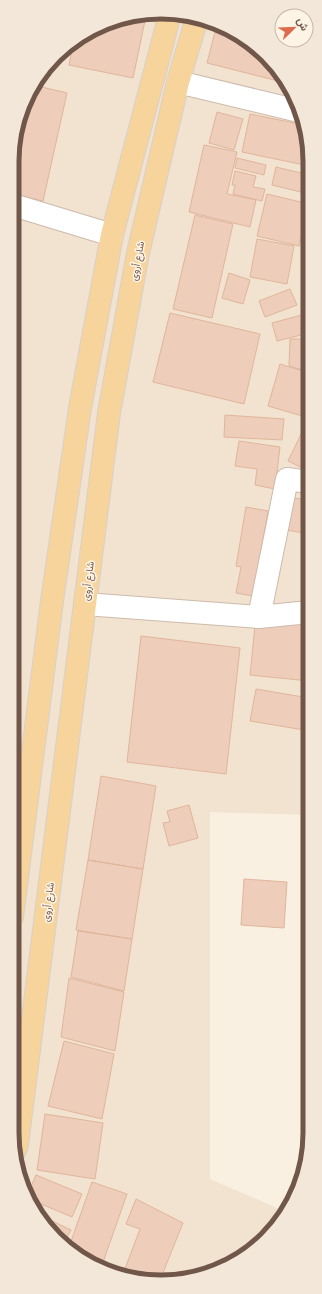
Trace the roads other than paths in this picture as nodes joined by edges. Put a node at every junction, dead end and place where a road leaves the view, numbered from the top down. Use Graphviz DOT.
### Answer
graph roads {
  1 [pos="169,19"];
  2 [pos="195,23"];
  3 [pos="178,82"];
  4 [pos="293,110"];
  5 [pos="19,207"];
  6 [pos="112,235"];
  7 [pos="303,481"];
  8 [pos="52,601"];
  9 [pos="85,604"];
  10 [pos="303,613"];
  11 [pos="259,617"];
  12 [pos="19,862"];
  13 [pos="19,1122"];
  1 -- 6 [label="main road"];
  2 -- 3 [label="main road, شارع أروى"];
  3 -- 4 [label="street"];
  3 -- 9 [label="main road, شارع أروى"];
  5 -- 6 [label="street"];
  6 -- 8 [label="main road"];
  7 -- 11 [label="street"];
  8 -- 9 [label="main road"];
  8 -- 12 [label="main road"];
  9 -- 11 [label="street"];
  9 -- 13 [label="main road, شارع أروى"];
  10 -- 11 [label="street"];
}
